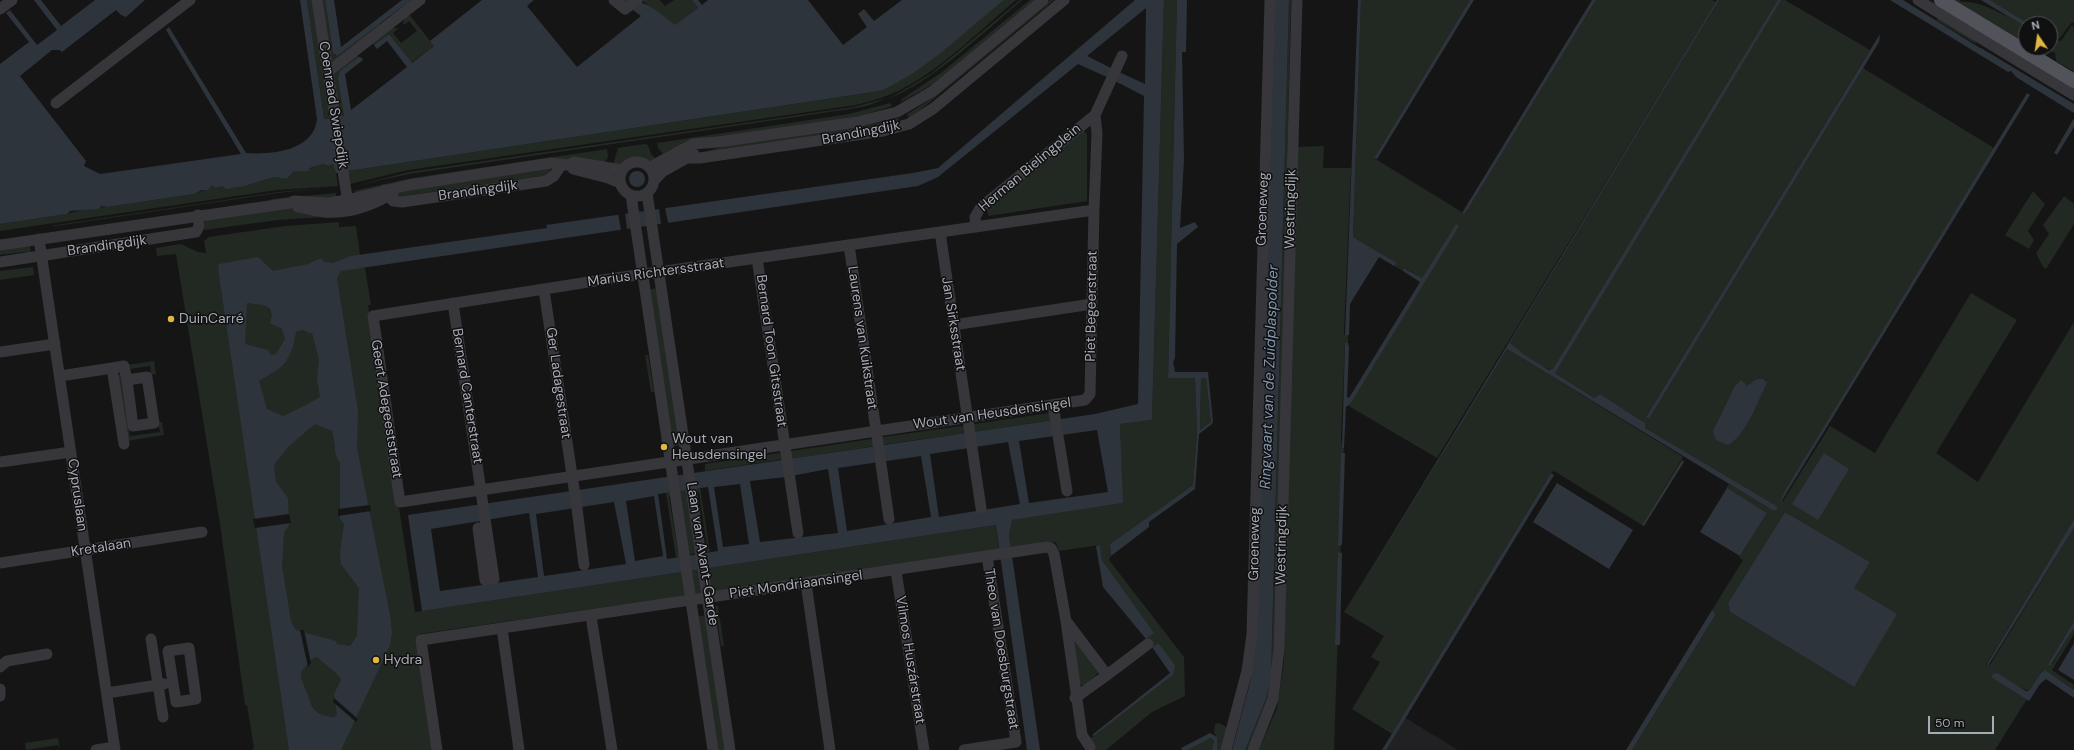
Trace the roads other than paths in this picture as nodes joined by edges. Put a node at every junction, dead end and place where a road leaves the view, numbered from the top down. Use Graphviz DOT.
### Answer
graph roads {
  1 [pos="10,0"];
  2 [pos="190,0"];
  3 [pos="317,0"];
  4 [pos="420,0"];
  5 [pos="614,0"];
  6 [pos="637,0"];
  7 [pos="1043,0"];
  8 [pos="1064,0"];
  9 [pos="1270,0"];
  10 [pos="1297,0"];
  11 [pos="1918,0"];
  12 [pos="1941,0"];
  13 [pos="0,9"];
  14 [pos="1122,56"];
  15 [pos="328,69"];
  16 [pos="2074,81"];
  17 [pos="2074,95"];
  18 [pos="56,102"];
  19 [pos="1095,115"];
  20 [pos="718,142"];
  21 [pos="688,158"];
  22 [pos="564,164"];
  23 [pos="650,167"];
  24 [pos="622,170"];
  25 [pos="654,180"];
  26 [pos="620,183"];
  27 [pos="386,193"];
  28 [pos="648,193"];
  29 [pos="631,195"];
  30 [pos="348,205"];
  31 [pos="1094,210"];
  32 [pos="198,215"];
  33 [pos="976,227"];
  34 [pos="940,232"];
  35 [pos="39,239"];
  36 [pos="0,245"];
  37 [pos="849,245"];
  38 [pos="42,255"];
  39 [pos="757,258"];
  40 [pos="0,262"];
  41 [pos="659,272"];
  42 [pos="643,274"];
  43 [pos="544,290"];
  44 [pos="453,303"];
  45 [pos="1092,304"];
  46 [pos="373,316"];
  47 [pos="954,325"];
  48 [pos="55,344"];
  49 [pos="0,352"];
  50 [pos="112,368"];
  51 [pos="60,376"];
  52 [pos="126,380"];
  53 [pos="1085,400"];
  54 [pos="1054,410"];
  55 [pos="968,422"];
  56 [pos="877,436"];
  57 [pos="124,444"];
  58 [pos="786,450"];
  59 [pos="71,452"];
  60 [pos="688,459"];
  61 [pos="0,462"];
  62 [pos="670,462"];
  63 [pos="573,480"];
  64 [pos="1067,491"];
  65 [pos="481,494"];
  66 [pos="400,502"];
  67 [pos="981,508"];
  68 [pos="889,519"];
  69 [pos="486,527"];
  70 [pos="202,532"];
  71 [pos="798,533"];
  72 [pos="86,550"];
  73 [pos="993,556"];
  74 [pos="0,563"];
  75 [pos="584,564"];
  76 [pos="896,571"];
  77 [pos="806,583"];
  78 [pos="709,598"];
  79 [pos="690,600"];
  80 [pos="591,616"];
  81 [pos="1066,621"];
  82 [pos="502,628"];
  83 [pos="151,639"];
  84 [pos="1148,644"];
  85 [pos="47,654"];
  86 [pos="0,667"];
  87 [pos="1107,674"];
  88 [pos="173,683"];
  89 [pos="158,685"];
  90 [pos="0,689"];
  91 [pos="107,693"];
  92 [pos="0,696"];
  93 [pos="1075,698"];
  94 [pos="163,717"];
  95 [pos="1090,747"];
  96 [pos="115,749"];
  97 [pos="96,750"];
  98 [pos="437,750"];
  99 [pos="519,750"];
  100 [pos="612,750"];
  101 [pos="713,750"];
  102 [pos="730,750"];
  103 [pos="830,750"];
  104 [pos="924,750"];
  105 [pos="964,750"];
  106 [pos="1226,750"];
  107 [pos="1253,750"];
  1 -- 13 [label="street"];
  2 -- 18 [label="street"];
  3 -- 15 [label="street, Coenraad Swiepdijk"];
  4 -- 15 [label="street"];
  5 -- 6 [label="street"];
  7 -- 20 [label="street, Brandingdijk"];
  8 -- 21 [label="street, Brandingdijk"];
  9 -- 106 [label="street, Groeneweg"];
  10 -- 107 [label="street, Westringdijk"];
  11 -- 17 [label="street"];
  12 -- 16 [label="main road"];
  14 -- 19 [label="street, Herman Bielingplein"];
  15 -- 30 [label="street, Coenraad Swiepdijk"];
  19 -- 31 [label="street, Herman Bielingplein"];
  19 -- 33 [label="street, Herman Bielingplein"];
  20 -- 21 [label="street, Brandingdijk"];
  20 -- 23 [label="street, Brandingdijk"];
  21 -- 25 [label="street, Brandingdijk"];
  22 -- 24 [label="street, Brandingdijk"];
  22 -- 26 [label="street, Brandingdijk"];
  22 -- 27 [label="street, Brandingdijk"];
  22 -- 27 [label="street, Brandingdijk"];
  23 -- 24 [label="street"];
  23 -- 25 [label="street"];
  24 -- 26 [label="street"];
  25 -- 28 [label="street"];
  26 -- 29 [label="street"];
  27 -- 30 [label="street, Brandingdijk"];
  28 -- 29 [label="street"];
  28 -- 41 [label="street, Laan van Avant-Garde"];
  29 -- 42 [label="street, Laan van Avant-Garde"];
  30 -- 32 [label="street, Brandingdijk"];
  31 -- 33 [label="street, Herman Bielingplein"];
  31 -- 45 [label="street, Piet Begeerstraat"];
  32 -- 35 [label="street, Brandingdijk"];
  32 -- 38 [label="street, Brandingdijk"];
  33 -- 34 [label="street, Herman Bielingplein"];
  34 -- 37 [label="street, Marius Richtersstraat"];
  34 -- 47 [label="street, Jan Sirksstraat"];
  35 -- 36 [label="street, Brandingdijk"];
  35 -- 38 [label="street, Cypruslaan"];
  37 -- 39 [label="street, Marius Richtersstraat"];
  37 -- 56 [label="street, Laurens van Kuikstraat"];
  38 -- 40 [label="street, Brandingdijk"];
  38 -- 48 [label="street, Cypruslaan"];
  39 -- 41 [label="street, Marius Richtersstraat"];
  39 -- 58 [label="street, Bernard Toon Gitsstraat"];
  41 -- 42 [label="street, Marius Richtersstraat"];
  41 -- 60 [label="street, Laan van Avant-Garde"];
  42 -- 43 [label="street, Marius Richtersstraat"];
  42 -- 62 [label="street, Laan van Avant-Garde"];
  43 -- 44 [label="street, Marius Richtersstraat"];
  43 -- 63 [label="street, Ger Ladagestraat"];
  44 -- 46 [label="street, Marius Richtersstraat"];
  44 -- 65 [label="street, Bernard Canterstraat"];
  45 -- 47 [label="street"];
  45 -- 53 [label="street, Piet Begeerstraat"];
  46 -- 66 [label="street, Geert Adegeeststraat"];
  47 -- 55 [label="street, Jan Sirksstraat"];
  48 -- 49 [label="street"];
  48 -- 51 [label="street, Cypruslaan"];
  50 -- 51 [label="street"];
  50 -- 52 [label="street"];
  50 -- 57 [label="street"];
  51 -- 59 [label="street, Cypruslaan"];
  53 -- 54 [label="street, Wout van Heusdensingel"];
  54 -- 55 [label="street, Wout van Heusdensingel"];
  54 -- 64 [label="street"];
  55 -- 56 [label="street, Wout van Heusdensingel"];
  55 -- 67 [label="street, Jan Sirksstraat"];
  56 -- 58 [label="street, Wout van Heusdensingel"];
  56 -- 68 [label="street, Laurens van Kuikstraat"];
  58 -- 60 [label="street, Wout van Heusdensingel"];
  58 -- 71 [label="street, Bernard Toon Gitsstraat"];
  59 -- 61 [label="street"];
  59 -- 72 [label="street, Cypruslaan"];
  60 -- 62 [label="street, Wout van Heusdensingel"];
  60 -- 78 [label="street, Laan van Avant-Garde"];
  62 -- 63 [label="street, Wout van Heusdensingel"];
  62 -- 79 [label="street, Laan van Avant-Garde"];
  63 -- 65 [label="street, Wout van Heusdensingel"];
  63 -- 75 [label="street, Ger Ladagestraat"];
  65 -- 66 [label="street, Wout van Heusdensingel"];
  65 -- 69 [label="street, Bernard Canterstraat"];
  70 -- 72 [label="street, Kretalaan"];
  72 -- 74 [label="street, Kretalaan"];
  72 -- 91 [label="street, Cypruslaan"];
  73 -- 76 [label="street, Piet Mondriaansingel"];
  73 -- 81 [label="street, Piet Mondriaansingel"];
  73 -- 105 [label="street, Theo van Doesburgstraat"];
  76 -- 77 [label="street, Piet Mondriaansingel"];
  76 -- 104 [label="street, Vilmos Huszárstraat"];
  77 -- 78 [label="street, Piet Mondriaansingel"];
  77 -- 103 [label="street"];
  78 -- 79 [label="street, Piet Mondriaansingel"];
  78 -- 102 [label="street, Laan van Avant-Garde"];
  79 -- 80 [label="street, Piet Mondriaansingel"];
  79 -- 101 [label="street, Laan van Avant-Garde"];
  80 -- 82 [label="street, Piet Mondriaansingel"];
  80 -- 100 [label="street"];
  81 -- 87 [label="street"];
  81 -- 93 [label="street"];
  82 -- 98 [label="street, Piet Mondriaansingel"];
  82 -- 99 [label="street"];
  83 -- 89 [label="street"];
  84 -- 87 [label="street"];
  85 -- 86 [label="street"];
  87 -- 93 [label="street"];
  88 -- 88 [label="street"];
  88 -- 89 [label="street"];
  89 -- 91 [label="street"];
  89 -- 94 [label="street"];
  90 -- 92 [label="street"];
  91 -- 96 [label="street, Cypruslaan"];
  93 -- 95 [label="street"];
  96 -- 97 [label="street"];
}
